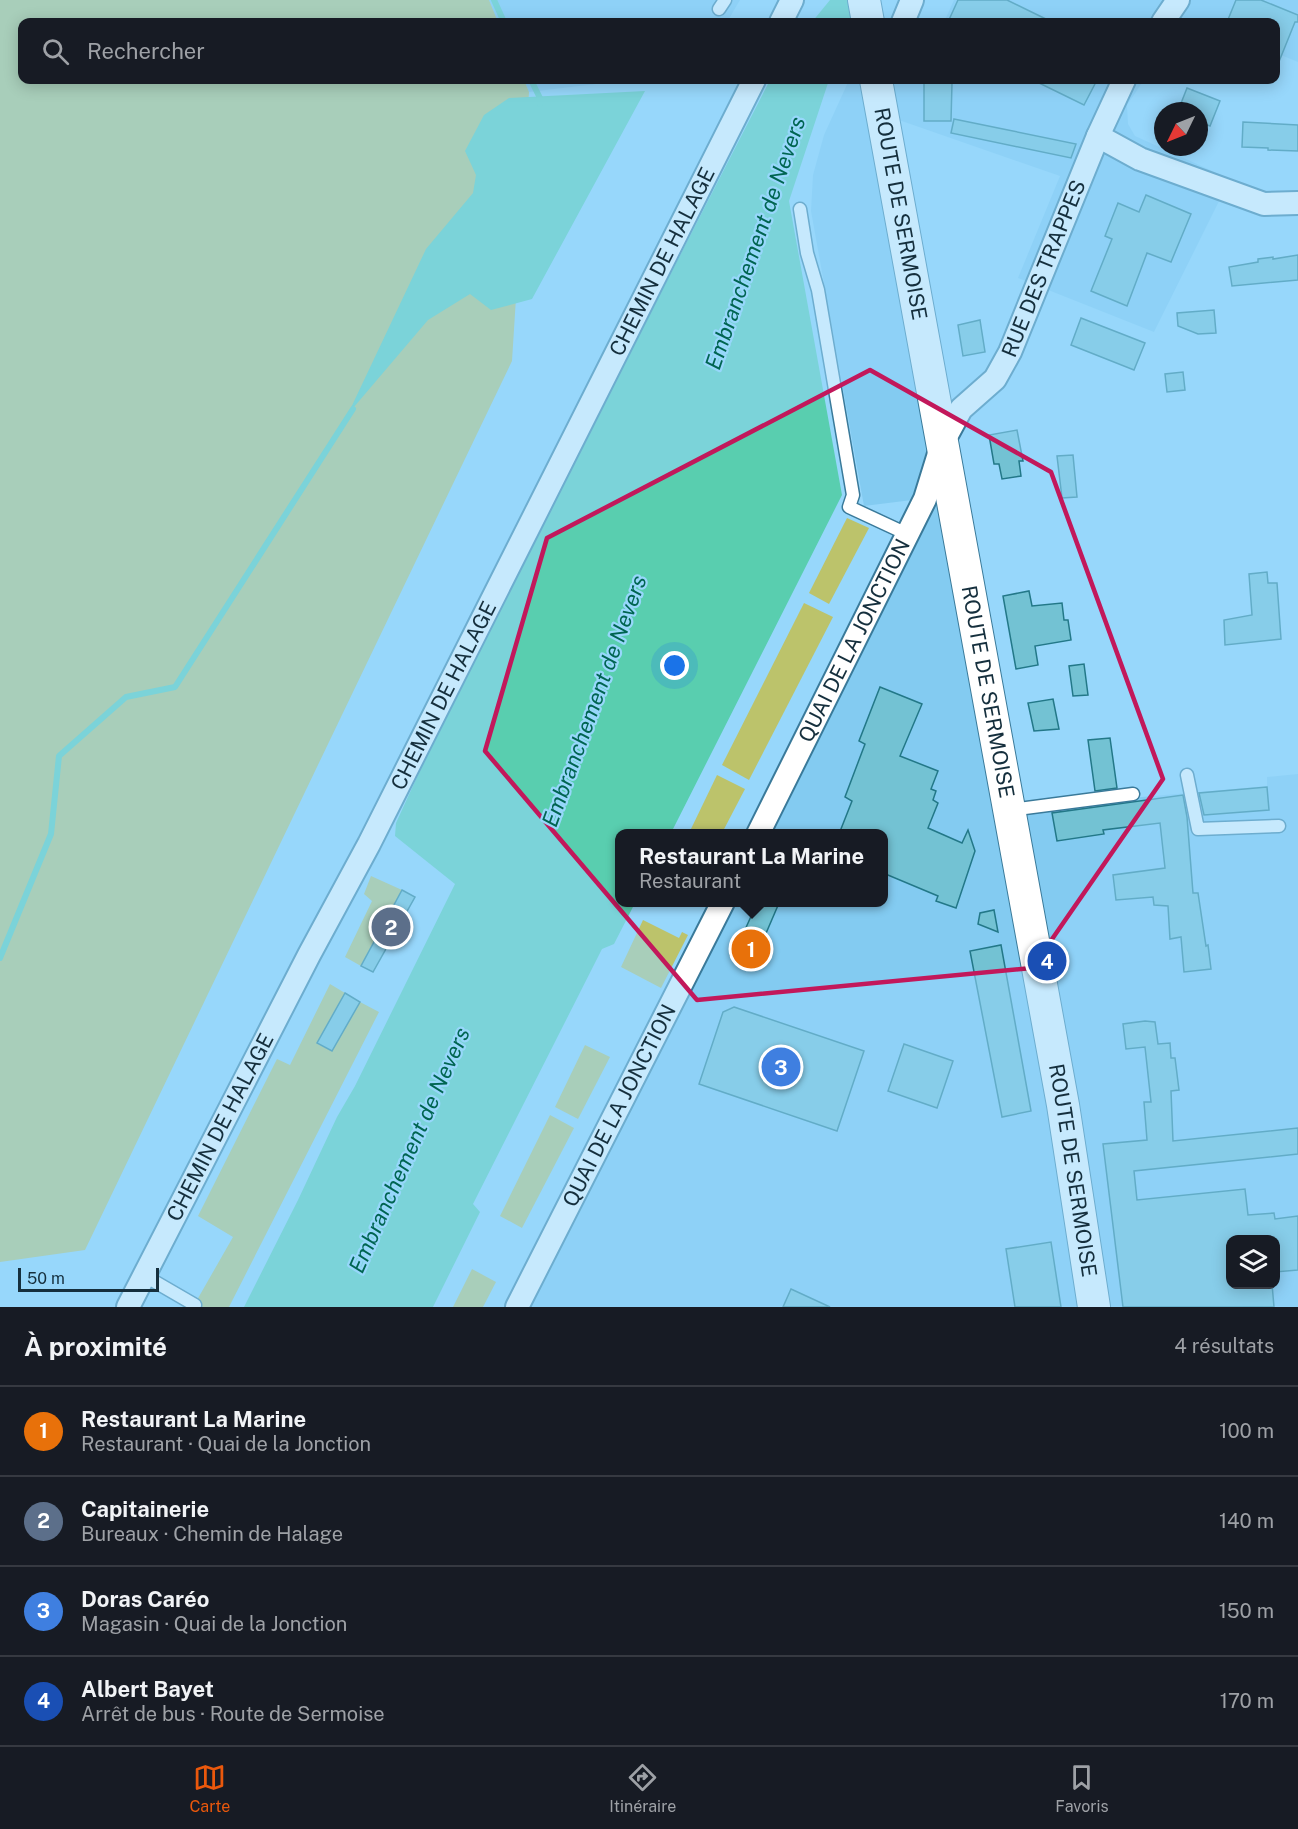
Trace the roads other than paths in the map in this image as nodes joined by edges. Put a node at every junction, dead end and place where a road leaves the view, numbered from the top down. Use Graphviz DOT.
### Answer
graph roads {
  1 [pos="792,0"];
  2 [pos="864,0"];
  3 [pos="912,0"];
  4 [pos="1178,0"];
  5 [pos="783,18"];
  6 [pos="867,18"];
  7 [pos="905,18"];
  8 [pos="1166,18"];
  9 [pos="752,84"];
  10 [pos="877,84"];
  11 [pos="1122,84"];
  12 [pos="1098,136"];
  13 [pos="1298,203"];
  14 [pos="800,209"];
  15 [pos="942,444"];
  16 [pos="907,534"];
  17 [pos="1187,775"];
  18 [pos="1133,794"];
  19 [pos="1008,810"];
  20 [pos="1279,826"];
  21 [pos="760,829"];
  22 [pos="721,907"];
  23 [pos="145,1276"];
  24 [pos="195,1305"];
  25 [pos="128,1307"];
  26 [pos="517,1307"];
  27 [pos="1094,1307"];
  1 -- 5 [label="street"];
  2 -- 6 [label="main road"];
  3 -- 7 [label="street"];
  4 -- 8 [label="street"];
  9 -- 23 [label="street, CHEMIN DE HALAGE"];
  10 -- 15 [label="main road, ROUTE DE SERMOISE"];
  11 -- 12 [label="street, RUE DES TRAPPES"];
  12 -- 13 [label="street"];
  12 -- 15 [label="street, RUE DES TRAPPES"];
  14 -- 16 [label="lane"];
  15 -- 16 [label="street, QUAI DE LA JONCTION"];
  15 -- 19 [label="main road, ROUTE DE SERMOISE"];
  16 -- 21 [label="street, QUAI DE LA JONCTION"];
  17 -- 20 [label="lane"];
  18 -- 19 [label="lane"];
  19 -- 27 [label="main road, ROUTE DE SERMOISE"];
  22 -- 26 [label="street, QUAI DE LA JONCTION"];
  23 -- 24 [label="lane"];
  23 -- 25 [label="street, CHEMIN DE HALAGE"];
}
